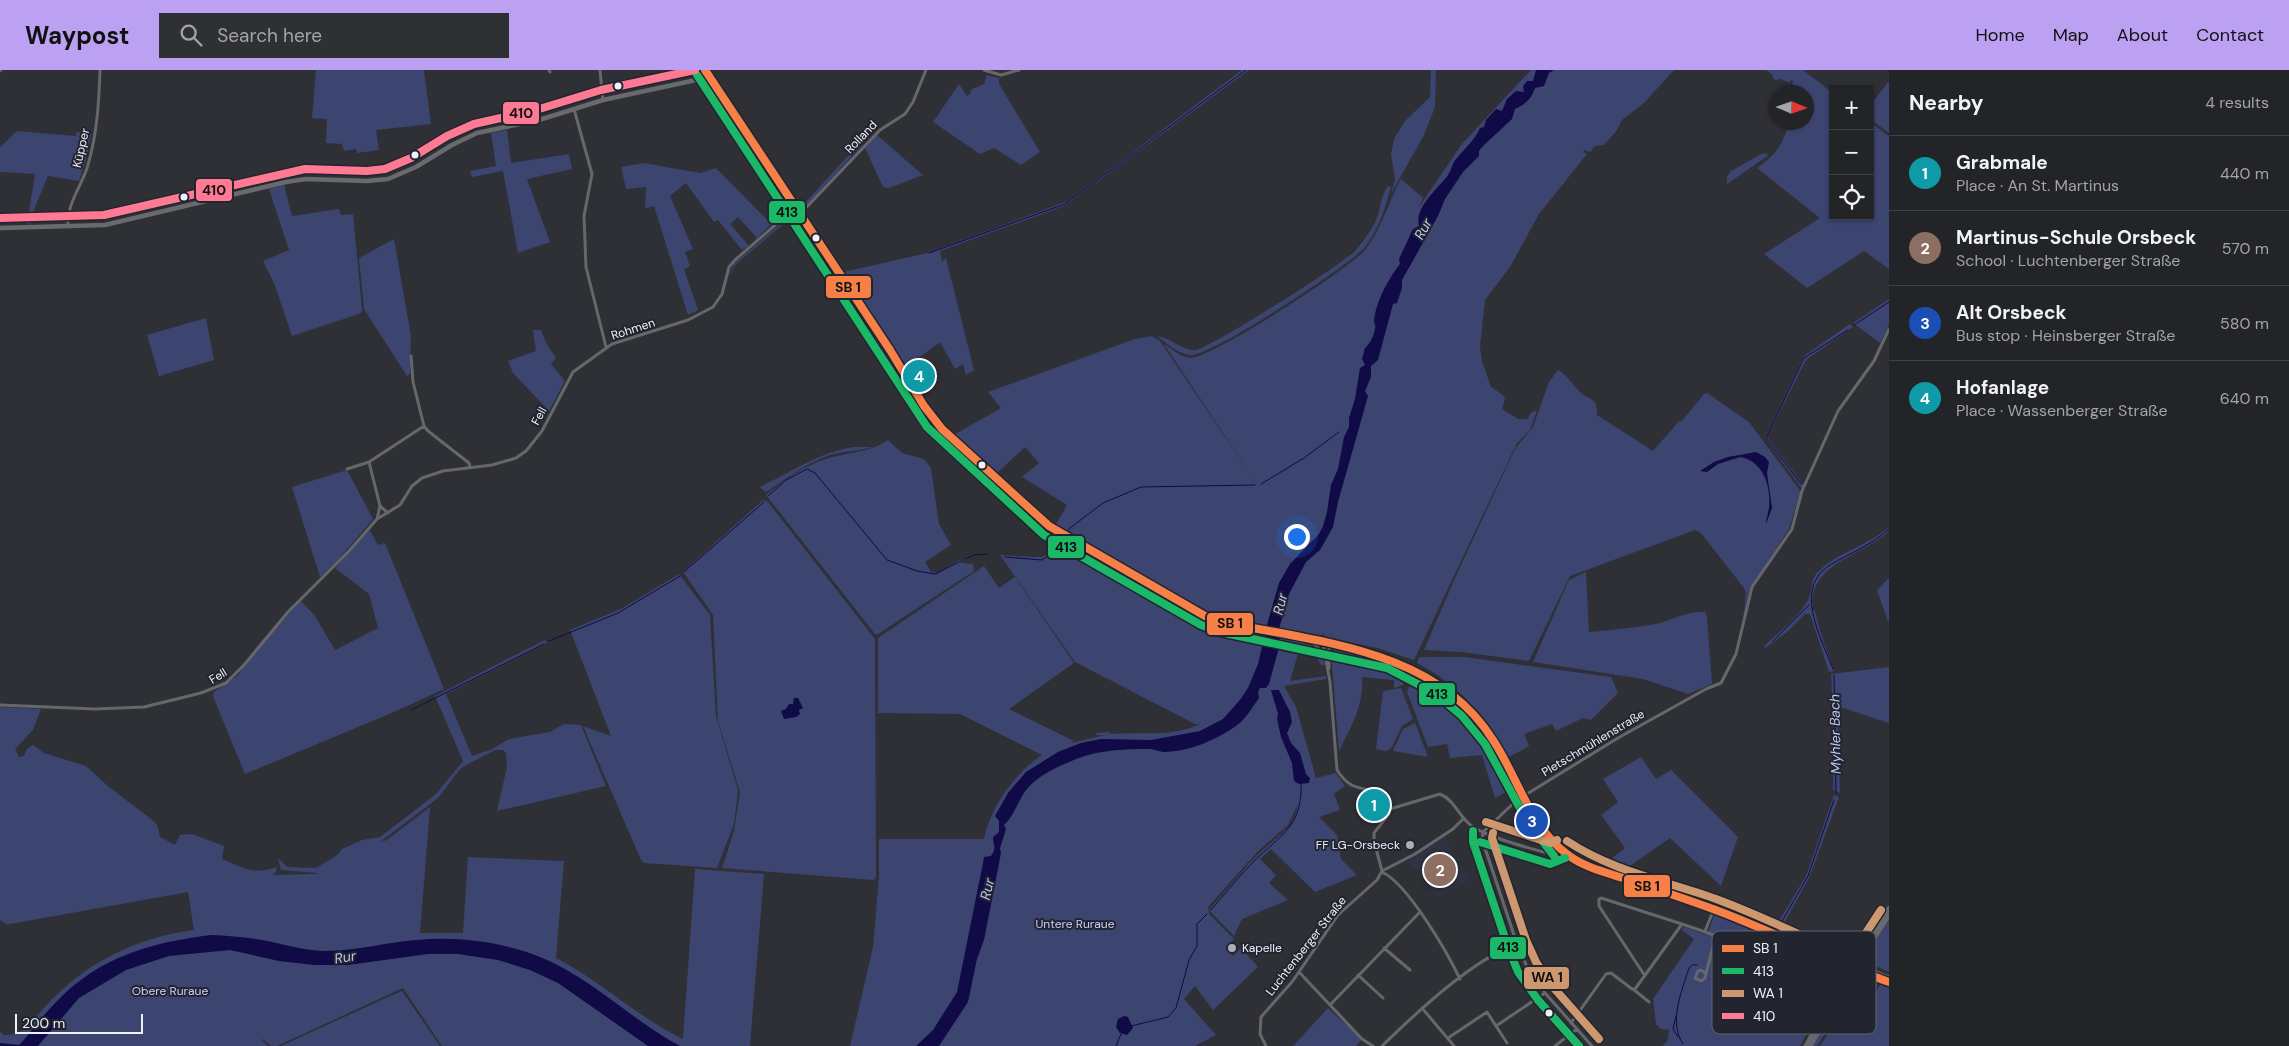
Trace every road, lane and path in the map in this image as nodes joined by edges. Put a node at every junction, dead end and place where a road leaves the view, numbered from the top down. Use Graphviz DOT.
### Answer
graph roads {
  1 [pos="100,70"];
  2 [pos="600,70"];
  3 [pos="705,70"];
  4 [pos="926,70"];
  5 [pos="984,70"];
  6 [pos="1019,70"];
  7 [pos="710,78"];
  8 [pos="603,100"];
  9 [pos="574,108"];
  10 [pos="796,206"];
  11 [pos="801,214"];
  12 [pos="68,227"];
  13 [pos="0,228"];
  14 [pos="1889,329"];
  15 [pos="606,347"];
  16 [pos="411,356"];
  17 [pos="424,426"];
  18 [pos="369,462"];
  19 [pos="470,467"];
  20 [pos="347,469"];
  21 [pos="380,506"];
  22 [pos="388,513"];
  23 [pos="377,519"];
  24 [pos="1310,640"];
  25 [pos="1326,643"];
  26 [pos="1325,657"];
  27 [pos="1328,671"];
  28 [pos="0,705"];
  29 [pos="1523,796"];
  30 [pos="1390,809"];
  31 [pos="1464,818"];
  32 [pos="1483,832"];
  33 [pos="1561,849"];
  34 [pos="1382,872"];
  35 [pos="1889,908"];
  36 [pos="1714,909"];
  37 [pos="1420,912"];
  38 [pos="1889,915"];
  39 [pos="1682,924"];
  40 [pos="1705,931"];
  41 [pos="1767,931"];
  42 [pos="1873,931"];
  43 [pos="1712,934"];
  44 [pos="1876,934"];
  45 [pos="1517,944"];
  46 [pos="1384,948"];
  47 [pos="1712,948"];
  48 [pos="1410,970"];
  49 [pos="1299,972"];
  50 [pos="1705,973"];
  51 [pos="1876,974"];
  52 [pos="1358,975"];
  53 [pos="1645,976"];
  54 [pos="1876,977"];
  55 [pos="1460,979"];
  56 [pos="1889,980"];
  57 [pos="1632,989"];
  58 [pos="1545,993"];
  59 [pos="1383,998"];
  60 [pos="1649,1002"];
  61 [pos="1330,1005"];
  62 [pos="1422,1008"];
  63 [pos="1571,1023"];
  64 [pos="1496,1026"];
  65 [pos="1577,1029"];
  66 [pos="1813,1034"];
  67 [pos="1817,1034"];
  68 [pos="1448,1038"];
  69 [pos="1507,1043"];
  70 [pos="1266,1046"];
  71 [pos="1373,1046"];
  72 [pos="1382,1046"];
  73 [pos="1454,1046"];
  74 [pos="1555,1046"];
  75 [pos="1592,1046"];
  76 [pos="1806,1046"];
  77 [pos="1810,1046"];
  1 -- 12 [label="street, Küpper"];
  2 -- 8 [label="street"];
  3 -- 7 [label="main road"];
  4 -- 11 [label="street, Rolland"];
  5 -- 6 [label="street"];
  7 -- 8 [label="street"];
  7 -- 10 [label="main road"];
  8 -- 9 [label="street"];
  9 -- 12 [label="street"];
  9 -- 15 [label="street, Rohmen"];
  10 -- 11 [label="main road"];
  10 -- 15 [label="street, Rohmen"];
  11 -- 24 [label="main road"];
  12 -- 13 [label="street"];
  14 -- 29 [label="street, Pletschmühlenstraße"];
  15 -- 19 [label="street, Fell"];
  16 -- 17 [label="street"];
  17 -- 18 [label="street"];
  17 -- 19 [label="street"];
  18 -- 20 [label="street"];
  18 -- 21 [label="street, Fell"];
  19 -- 22 [label="street, Fell"];
  21 -- 22 [label="street"];
  21 -- 23 [label="street, Fell"];
  22 -- 23 [label="street, Fell"];
  23 -- 28 [label="street, Fell"];
  24 -- 25 [label="main road"];
  24 -- 26 [label="street"];
  25 -- 26 [label="street"];
  25 -- 27 [label="street"];
  25 -- 29 [label="main road"];
  26 -- 27 [label="street"];
  27 -- 30 [label="street"];
  29 -- 32 [label="street, Pletschmühlenstraße"];
  29 -- 33 [label="main road"];
  30 -- 31 [label="street"];
  30 -- 34 [label="street"];
  31 -- 32 [label="street"];
  31 -- 34 [label="street, Luchtenberger Straße"];
  32 -- 33 [label="street"];
  32 -- 45 [label="street"];
  33 -- 36 [label="main road"];
  34 -- 37 [label="street"];
  34 -- 49 [label="street, Luchtenberger Straße"];
  35 -- 42 [label="street"];
  36 -- 40 [label="street"];
  36 -- 41 [label="main road"];
  37 -- 46 [label="street"];
  37 -- 55 [label="street"];
  38 -- 44 [label="street"];
  39 -- 40 [label="street"];
  39 -- 53 [label="street"];
  39 -- 53 [label="street"];
  40 -- 43 [label="street"];
  45 -- 55 [label="street"];
  45 -- 58 [label="street"];
  46 -- 48 [label="street"];
  46 -- 52 [label="street"];
  47 -- 50 [label="street"];
  49 -- 61 [label="street"];
  49 -- 70 [label="street, Luchtenberger Straße"];
  51 -- 56 [label="street"];
  52 -- 59 [label="street"];
  52 -- 61 [label="street"];
  53 -- 57 [label="street"];
  54 -- 56 [label="street"];
  55 -- 62 [label="street"];
  57 -- 60 [label="street"];
  57 -- 63 [label="street"];
  58 -- 63 [label="street"];
  58 -- 64 [label="street"];
  61 -- 71 [label="street"];
  62 -- 68 [label="street"];
  62 -- 72 [label="street"];
  63 -- 65 [label="street"];
  64 -- 68 [label="street"];
  64 -- 69 [label="street"];
  65 -- 74 [label="street"];
  65 -- 75 [label="street"];
  66 -- 76 [label="main road"];
  67 -- 77 [label="main road"];
  68 -- 73 [label="street"];
}
